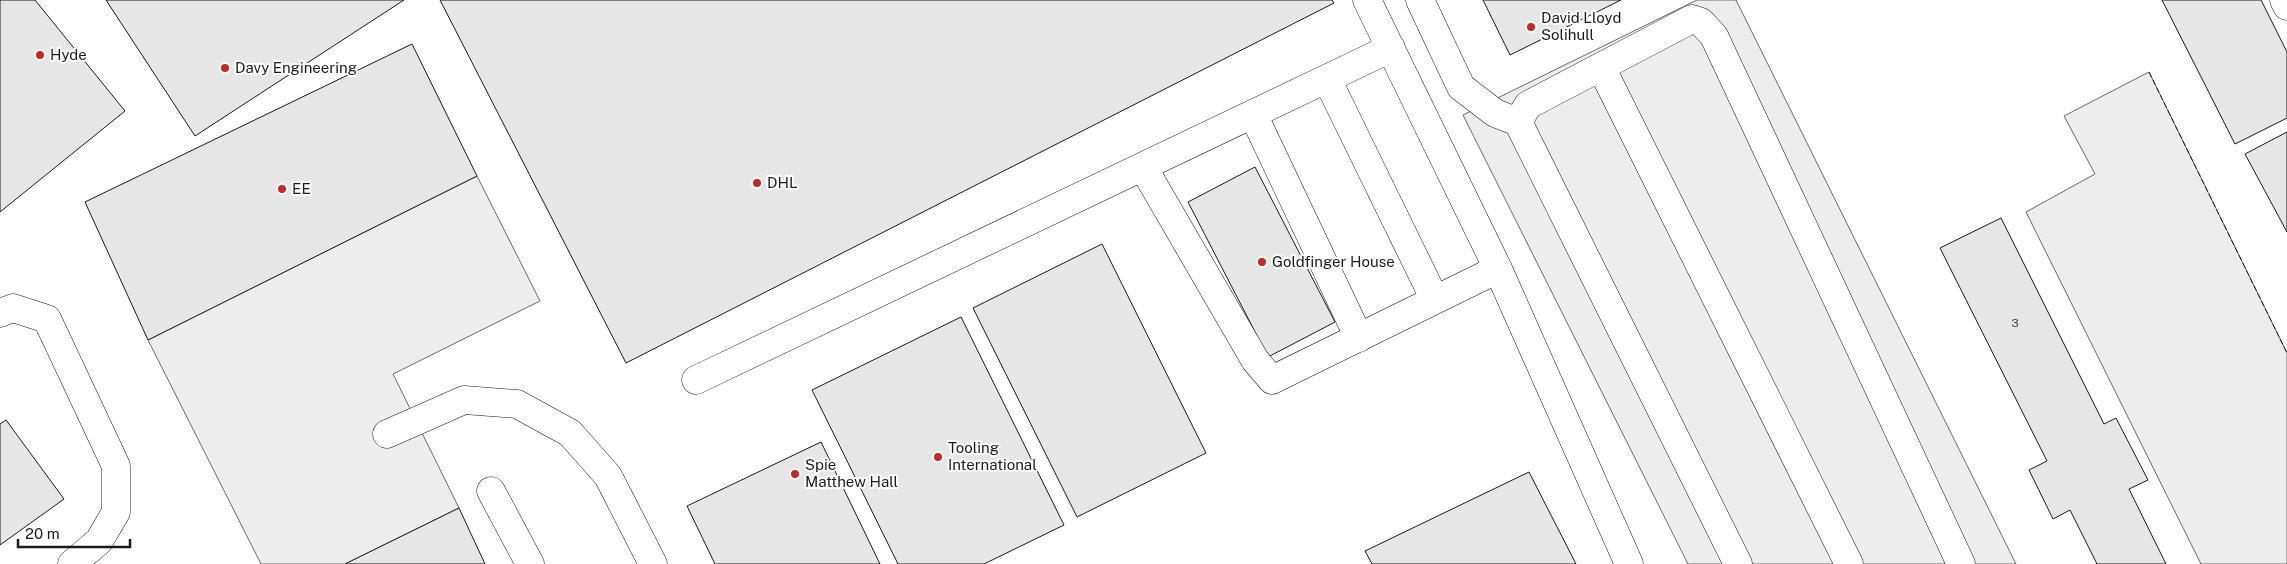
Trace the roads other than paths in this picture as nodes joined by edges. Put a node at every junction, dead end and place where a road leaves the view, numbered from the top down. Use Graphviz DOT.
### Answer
graph roads {
  1 [pos="1367,0"];
  2 [pos="1420,0"];
  3 [pos="2284,0"];
  4 [pos="2287,6"];
  5 [pos="1698,9"];
  6 [pos="1391,48"];
  7 [pos="1601,67"];
  8 [pos="1327,79"];
  9 [pos="1253,114"];
  10 [pos="1518,122"];
  11 [pos="1143,167"];
  12 [pos="1498,269"];
  13 [pos="1435,300"];
  14 [pos="0,313"];
  15 [pos="1359,338"];
  16 [pos="696,380"];
  17 [pos="387,434"];
  18 [pos="491,491"];
  19 [pos="72,564"];
  20 [pos="530,564"];
  21 [pos="653,564"];
  22 [pos="1629,564"];
  23 [pos="1738,564"];
  24 [pos="1849,564"];
  25 [pos="1961,564"];
  1 -- 6 [label="lane"];
  2 -- 10 [label="lane"];
  3 -- 4 [label="lane"];
  5 -- 7 [label="lane"];
  5 -- 25 [label="lane"];
  6 -- 8 [label="lane"];
  6 -- 12 [label="lane"];
  7 -- 10 [label="lane"];
  7 -- 24 [label="lane"];
  8 -- 9 [label="lane"];
  8 -- 13 [label="lane"];
  9 -- 11 [label="lane"];
  9 -- 15 [label="lane"];
  10 -- 23 [label="lane"];
  11 -- 15 [label="lane"];
  11 -- 16 [label="lane"];
  12 -- 13 [label="lane"];
  12 -- 22 [label="lane"];
  13 -- 15 [label="lane"];
  14 -- 19 [label="lane"];
  17 -- 21 [label="lane"];
  18 -- 20 [label="lane"];
}
